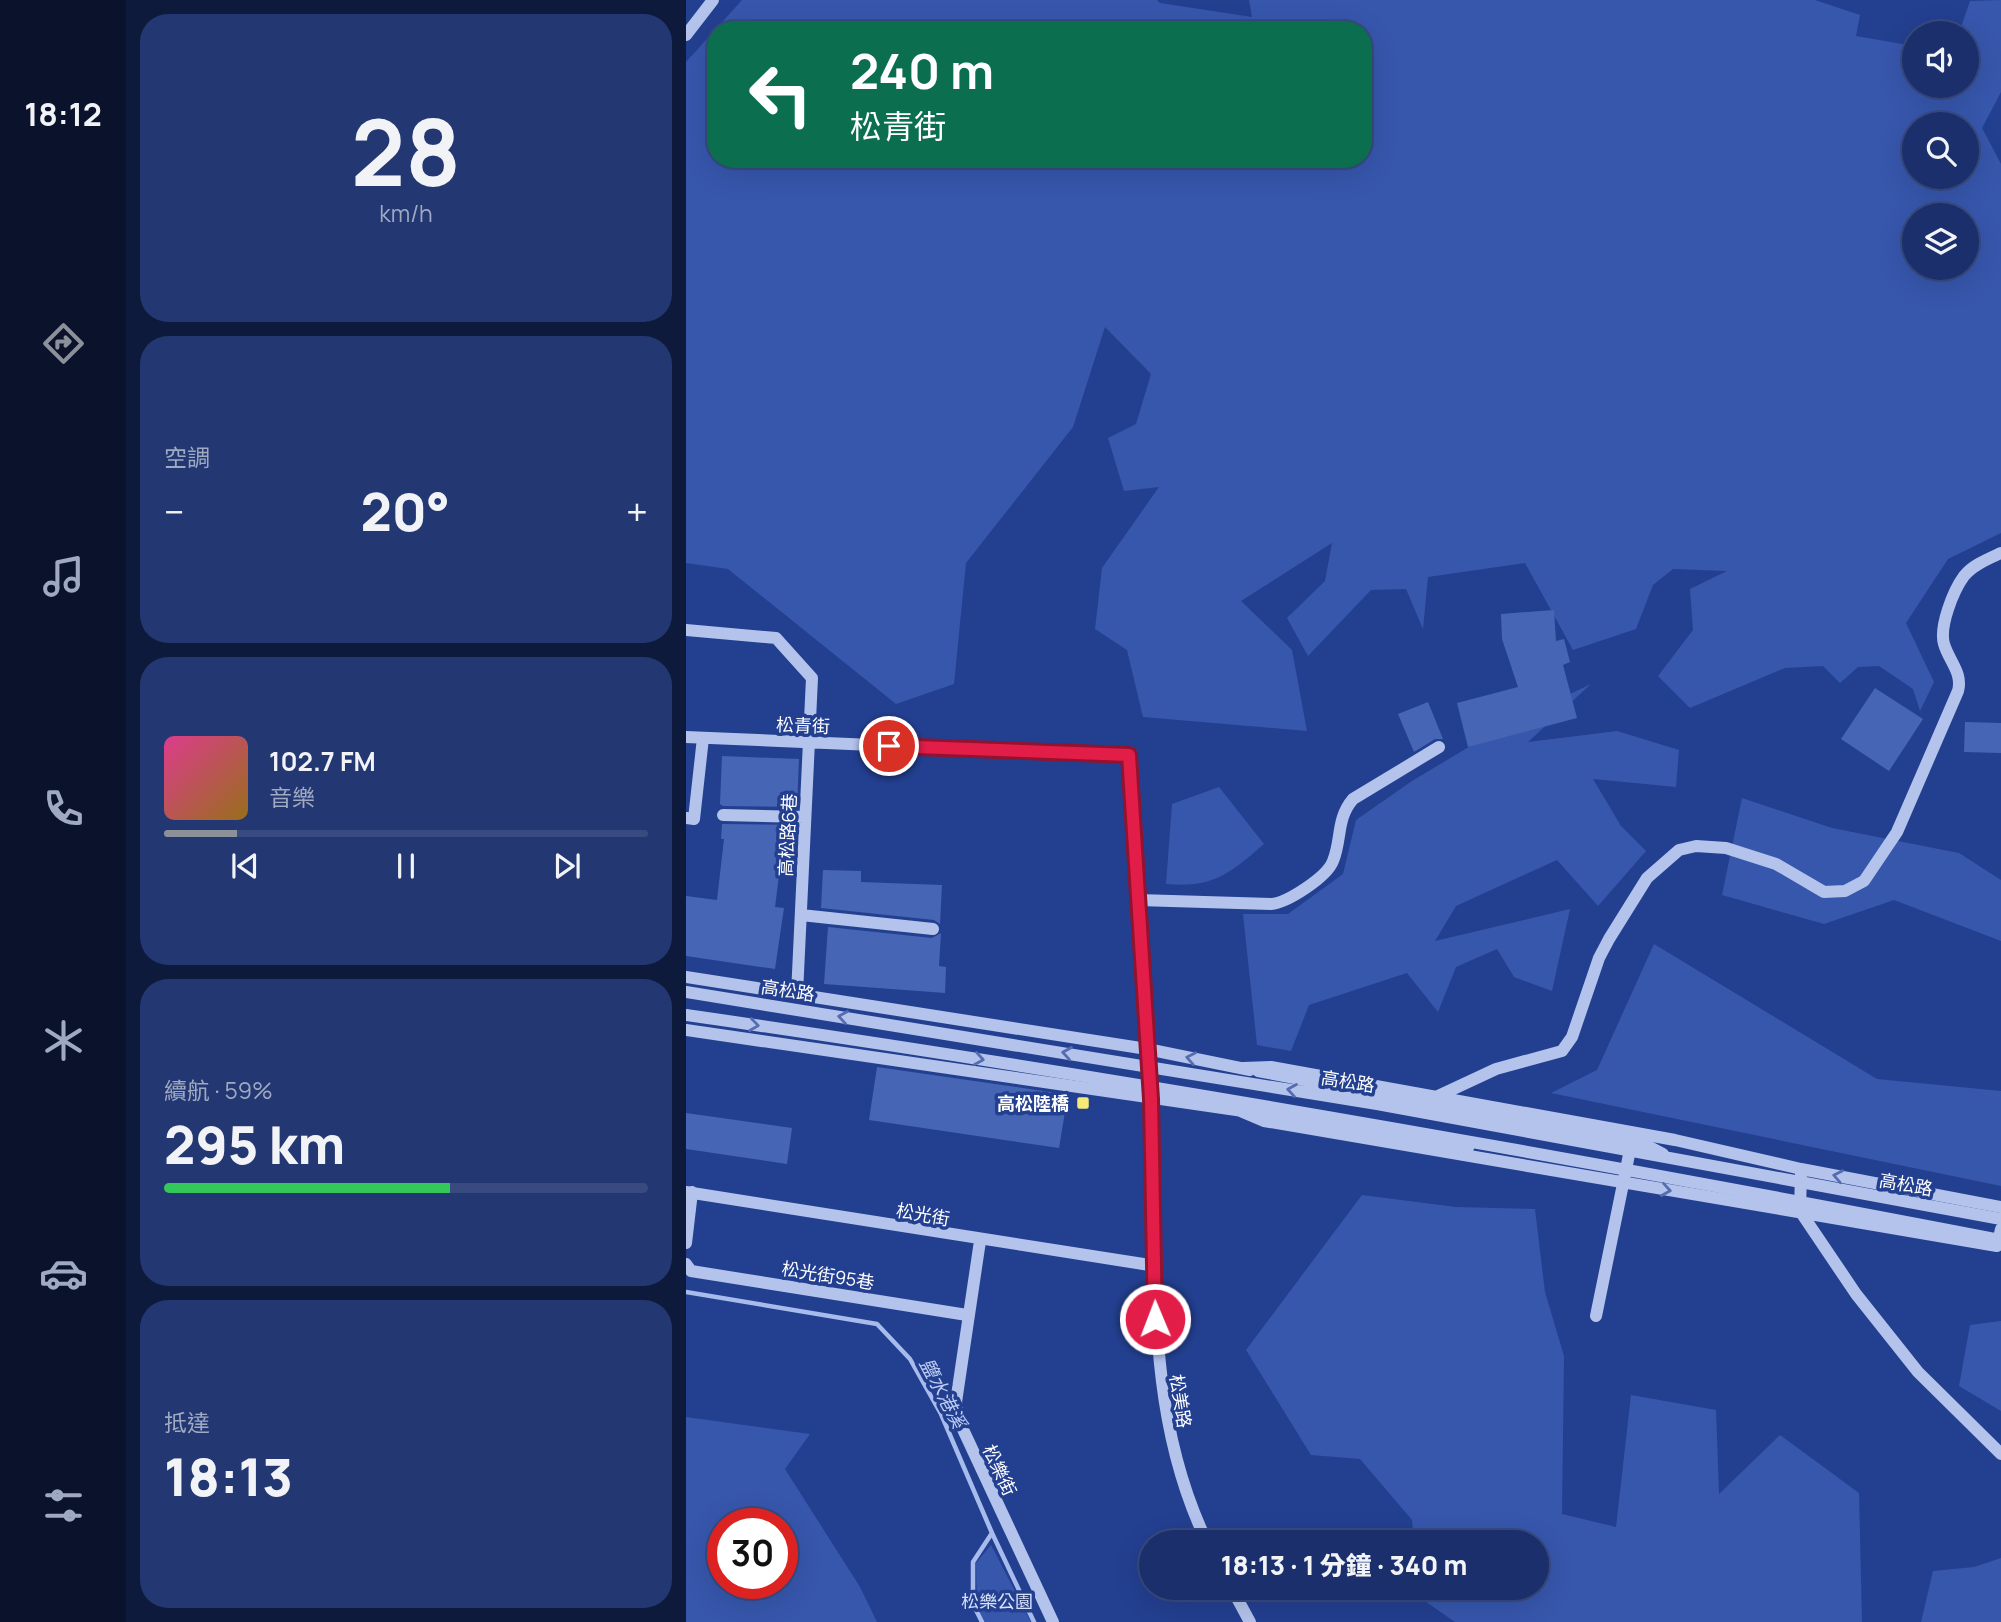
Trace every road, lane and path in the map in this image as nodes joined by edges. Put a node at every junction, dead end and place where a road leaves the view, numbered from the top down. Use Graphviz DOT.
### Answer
graph roads {
  1 [pos="713,0"];
  2 [pos="686,35"];
  3 [pos="2001,553"];
  4 [pos="686,630"];
  5 [pos="686,737"];
  6 [pos="703,738"];
  7 [pos="810,743"];
  8 [pos="1439,747"];
  9 [pos="1129,755"];
  10 [pos="723,815"];
  11 [pos="805,817"];
  12 [pos="686,818"];
  13 [pos="1138,900"];
  14 [pos="801,915"];
  15 [pos="933,929"];
  16 [pos="686,977"];
  17 [pos="686,992"];
  18 [pos="797,994"];
  19 [pos="686,1015"];
  20 [pos="686,1030"];
  21 [pos="1147,1049"];
  22 [pos="1243,1068"];
  23 [pos="1437,1097"];
  24 [pos="1151,1099"];
  25 [pos="1238,1110"];
  26 [pos="1633,1133"];
  27 [pos="1672,1159"];
  28 [pos="1801,1169"];
  29 [pos="1670,1176"];
  30 [pos="1622,1184"];
  31 [pos="689,1192"];
  32 [pos="2001,1207"];
  33 [pos="1800,1211"];
  34 [pos="2001,1219"];
  35 [pos="2001,1229"];
  36 [pos="2001,1240"];
  37 [pos="980,1241"];
  38 [pos="686,1243"];
  39 [pos="686,1264"];
  40 [pos="1156,1266"];
  41 [pos="967,1315"];
  42 [pos="1596,1316"];
  43 [pos="2001,1454"];
  44 [pos="1202,1530"];
  45 [pos="1238,1600"];
  46 [pos="1053,1622"];
  47 [pos="1250,1622"];
  1 -- 2 [label="street"];
  3 -- 23 [label="street"];
  4 -- 7 [label="street, 高松路6巷"];
  5 -- 6 [label="street, 松青街"];
  6 -- 7 [label="street, 松青街"];
  6 -- 12 [label="street"];
  7 -- 9 [label="street, 松青街"];
  7 -- 11 [label="street, 高松路6巷"];
  8 -- 13 [label="street"];
  9 -- 13 [label="street, 松美路"];
  10 -- 11 [label="street"];
  11 -- 14 [label="street, 高松路6巷"];
  13 -- 21 [label="street, 松美路"];
  14 -- 15 [label="street"];
  14 -- 18 [label="street, 高松路6巷"];
  16 -- 18 [label="street, 高松路"];
  27 -- 17 [label="street, 高松路, one-way, bridge"];
  18 -- 21 [label="street, 高松路"];
  19 -- 29 [label="street, 高松路, one-way, bridge"];
  20 -- 24 [label="street"];
  22 -- 21 [label="street, 高松路, one-way"];
  21 -- 24 [label="street, 松美路"];
  22 -- 23 [label="street, 高松路"];
  22 -- 27 [label="street, 高松路, bridge"];
  23 -- 26 [label="street, 高松路"];
  24 -- 25 [label="street"];
  24 -- 40 [label="street, 松美路"];
  25 -- 29 [label="street, bridge"];
  25 -- 30 [label="street"];
  26 -- 28 [label="street, 高松路"];
  26 -- 30 [label="street"];
  27 -- 34 [label="street, 高松路, bridge"];
  32 -- 28 [label="street, 高松路, one-way"];
  28 -- 33 [label="street"];
  29 -- 36 [label="street, 高松路, bridge"];
  30 -- 33 [label="street, one-way"];
  30 -- 42 [label="street"];
  31 -- 37 [label="street, 松光街"];
  31 -- 38 [label="street"];
  33 -- 35 [label="street"];
  33 -- 43 [label="street"];
  37 -- 40 [label="street, 松光街"];
  37 -- 41 [label="street, 松樂街"];
  39 -- 41 [label="street, 松光街95巷"];
  40 -- 44 [label="street, 松美路"];
  41 -- 46 [label="street, 松樂街"];
  45 -- 47 [label="street"];
}
